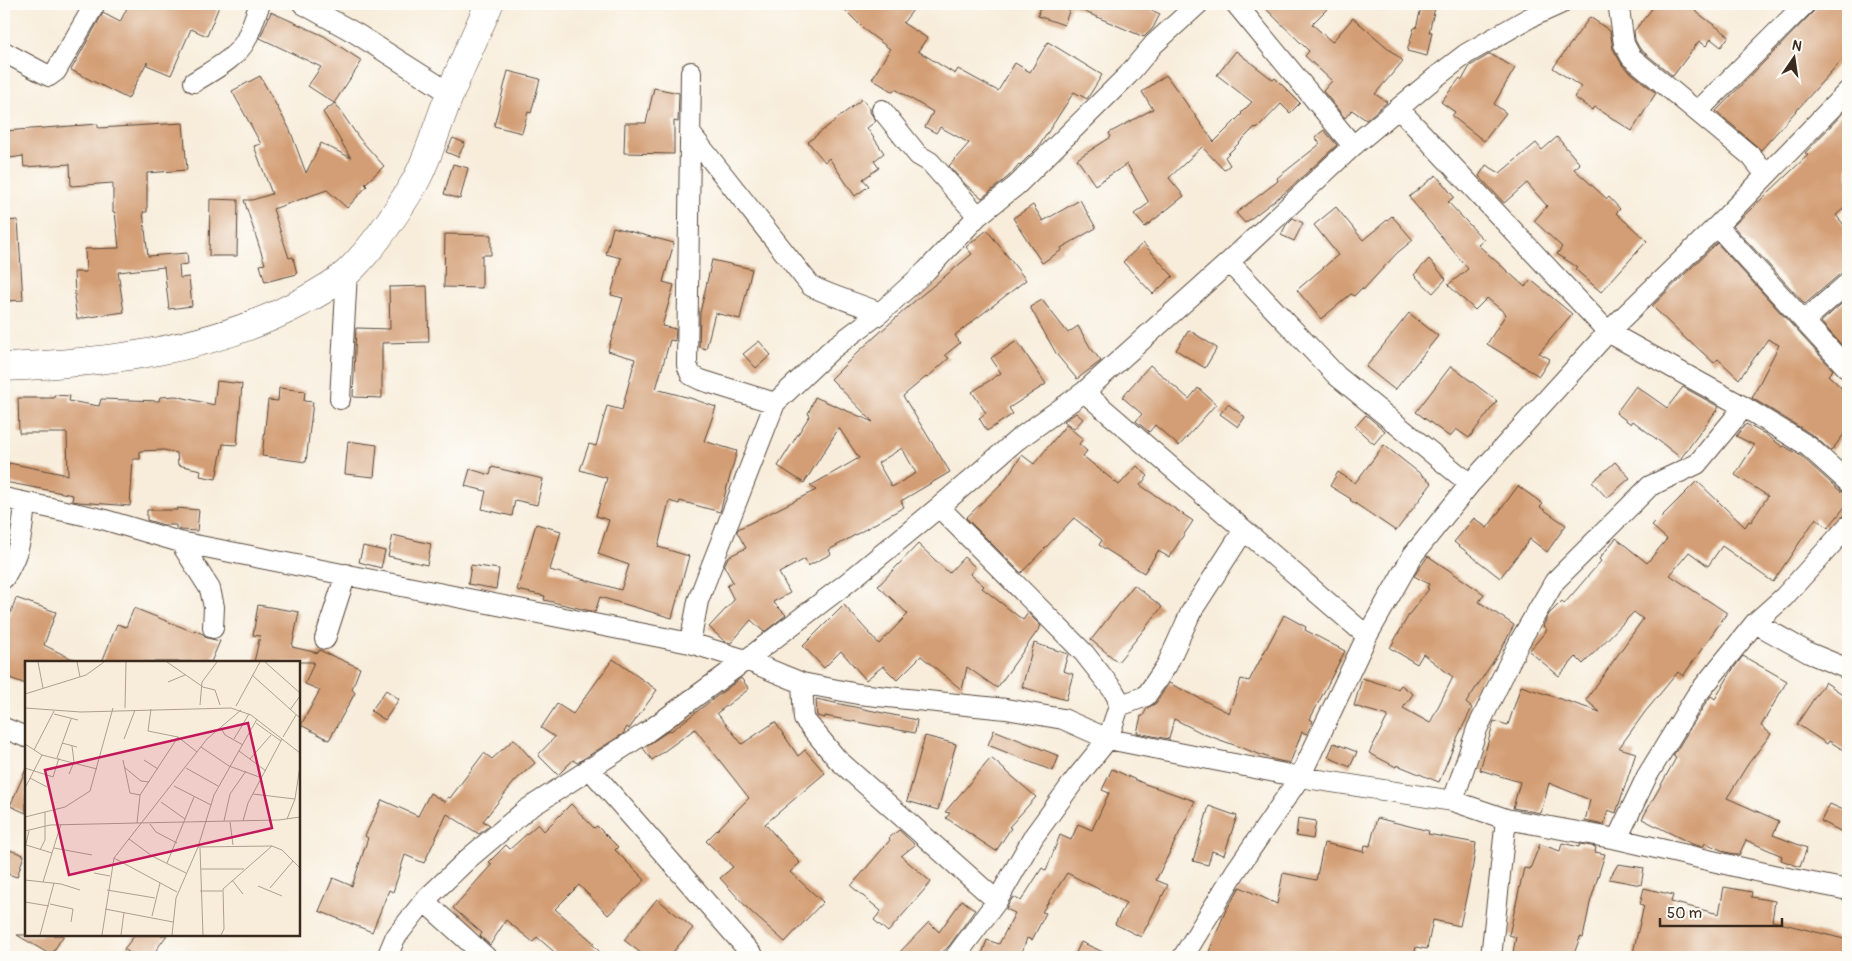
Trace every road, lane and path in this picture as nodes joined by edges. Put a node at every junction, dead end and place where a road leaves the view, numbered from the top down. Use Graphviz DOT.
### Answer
graph roads {
  1 [pos="95,4"];
  2 [pos="260,4"];
  3 [pos="303,4"];
  4 [pos="489,4"];
  5 [pos="1198,4"];
  6 [pos="1236,4"];
  7 [pos="1560,4"];
  8 [pos="1805,4"];
  9 [pos="1619,9"];
  10 [pos="4,52"];
  11 [pos="691,72"];
  12 [pos="194,82"];
  13 [pos="1848,91"];
  14 [pos="450,93"];
  15 [pos="1399,109"];
  16 [pos="882,110"];
  17 [pos="1698,111"];
  18 [pos="690,133"];
  19 [pos="1352,146"];
  20 [pos="1766,175"];
  21 [pos="978,216"];
  22 [pos="1717,226"];
  23 [pos="1229,262"];
  24 [pos="346,273"];
  25 [pos="1848,283"];
  26 [pos="880,313"];
  27 [pos="1805,320"];
  28 [pos="1608,332"];
  29 [pos="4,367"];
  30 [pos="1848,369"];
  31 [pos="1084,392"];
  32 [pos="340,399"];
  33 [pos="775,403"];
  34 [pos="1744,407"];
  35 [pos="1848,482"];
  36 [pos="1470,484"];
  37 [pos="4,498"];
  38 [pos="25,503"];
  39 [pos="939,507"];
  40 [pos="1848,526"];
  41 [pos="1244,530"];
  42 [pos="180,542"];
  43 [pos="346,574"];
  44 [pos="4,578"];
  45 [pos="1755,623"];
  46 [pos="213,628"];
  47 [pos="1367,636"];
  48 [pos="325,639"];
  49 [pos="690,643"];
  50 [pos="746,660"];
  51 [pos="1848,669"];
  52 [pos="802,683"];
  53 [pos="1119,706"];
  54 [pos="4,728"];
  55 [pos="25,737"];
  56 [pos="1108,739"];
  57 [pos="589,768"];
  58 [pos="1300,776"];
  59 [pos="1453,801"];
  60 [pos="1506,819"];
  61 [pos="1617,839"];
  62 [pos="1848,890"];
  63 [pos="424,901"];
  64 [pos="997,902"];
  65 [pos="387,957"];
  66 [pos="486,957"];
  67 [pos="754,957"];
  68 [pos="955,957"];
  69 [pos="1183,957"];
  70 [pos="1491,957"];
  1 -- 10 [label="street"];
  2 -- 12 [label="street"];
  3 -- 14 [label="street"];
  4 -- 14 [label="main road"];
  5 -- 21 [label="street"];
  6 -- 19 [label="street"];
  7 -- 15 [label="street"];
  8 -- 17 [label="street"];
  9 -- 17 [label="street"];
  11 -- 18 [label="street"];
  13 -- 20 [label="street"];
  14 -- 24 [label="main road"];
  15 -- 19 [label="street"];
  15 -- 28 [label="street"];
  16 -- 21 [label="street"];
  17 -- 20 [label="street"];
  18 -- 26 [label="street"];
  18 -- 33 [label="street"];
  19 -- 23 [label="street"];
  20 -- 22 [label="street"];
  21 -- 26 [label="street"];
  22 -- 27 [label="street"];
  22 -- 28 [label="street"];
  23 -- 31 [label="street"];
  23 -- 36 [label="street"];
  24 -- 29 [label="main road"];
  24 -- 32 [label="street"];
  25 -- 27 [label="street"];
  26 -- 33 [label="street"];
  27 -- 30 [label="street"];
  28 -- 34 [label="street"];
  28 -- 36 [label="street"];
  31 -- 39 [label="street"];
  31 -- 41 [label="street"];
  33 -- 49 [label="street"];
  34 -- 35 [label="street"];
  34 -- 59 [label="street"];
  36 -- 47 [label="street"];
  37 -- 38 [label="street"];
  38 -- 42 [label="street"];
  38 -- 44 [label="street"];
  39 -- 50 [label="street"];
  39 -- 53 [label="street"];
  40 -- 45 [label="street"];
  41 -- 47 [label="street"];
  41 -- 53 [label="street"];
  42 -- 43 [label="street"];
  42 -- 46 [label="street"];
  43 -- 48 [label="street"];
  43 -- 49 [label="street"];
  45 -- 51 [label="street"];
  45 -- 61 [label="street"];
  47 -- 58 [label="street"];
  49 -- 50 [label="street"];
  50 -- 52 [label="street"];
  50 -- 57 [label="street"];
  52 -- 56 [label="street"];
  52 -- 64 [label="street"];
  53 -- 56 [label="street"];
  54 -- 55 [label="street"];
  56 -- 58 [label="street"];
  56 -- 64 [label="street"];
  57 -- 63 [label="street"];
  57 -- 67 [label="street"];
  58 -- 59 [label="street"];
  58 -- 69 [label="street"];
  59 -- 60 [label="street"];
  60 -- 61 [label="street"];
  60 -- 70 [label="street"];
  61 -- 62 [label="street"];
  63 -- 65 [label="street"];
  63 -- 66 [label="street"];
  64 -- 68 [label="street"];
}
